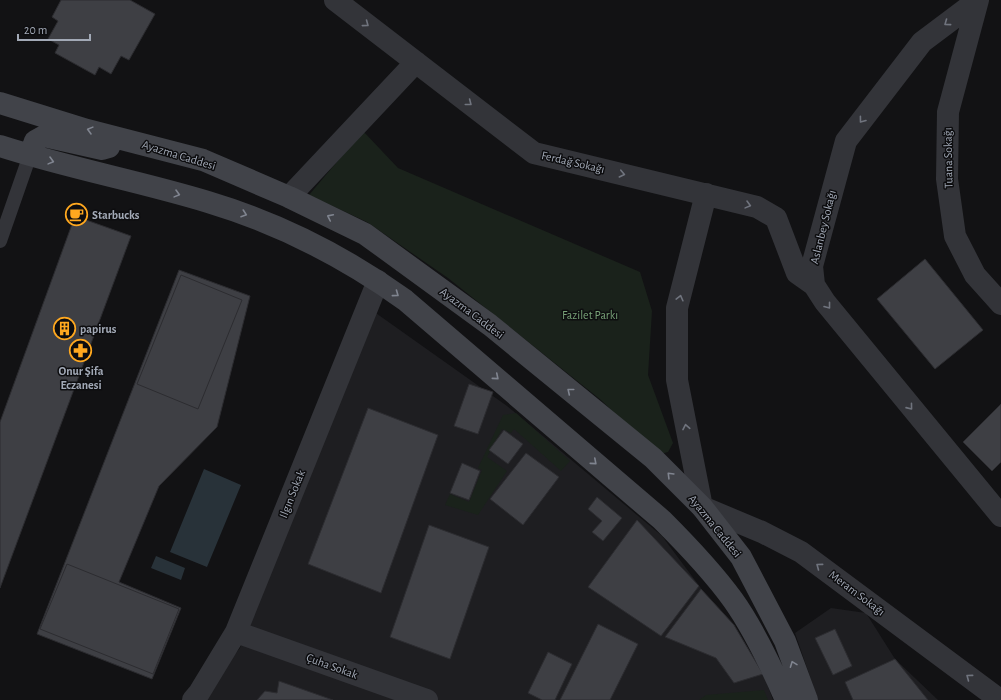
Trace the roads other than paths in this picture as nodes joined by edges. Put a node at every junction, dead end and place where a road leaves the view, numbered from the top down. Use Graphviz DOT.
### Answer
graph roads {
  1 [pos="335,0"];
  2 [pos="978,0"];
  3 [pos="416,62"];
  4 [pos="0,103"];
  5 [pos="131,141"];
  6 [pos="0,146"];
  7 [pos="30,155"];
  8 [pos="706,194"];
  9 [pos="288,197"];
  10 [pos="0,241"];
  11 [pos="378,281"];
  12 [pos="814,285"];
  13 [pos="1001,304"];
  14 [pos="702,507"];
  15 [pos="1001,516"];
  16 [pos="236,632"];
  17 [pos="193,700"];
  18 [pos="427,700"];
  19 [pos="786,700"];
  20 [pos="807,700"];
  21 [pos="1000,700"];
  1 -- 3 [label="street, Ferdağ Sokağı, one-way"];
  2 -- 12 [label="street, Aslanbey Sokağı, one-way"];
  2 -- 13 [label="street, Tuana Sokağı"];
  3 -- 8 [label="street, Ferdağ Sokağı, one-way"];
  3 -- 9 [label="street"];
  5 -- 4 [label="main road, Ayazma Caddesi, one-way"];
  5 -- 7 [label="main road"];
  5 -- 9 [label="main road, Ayazma Caddesi"];
  6 -- 7 [label="main road"];
  7 -- 10 [label="lane"];
  7 -- 11 [label="main road, one-way"];
  8 -- 12 [label="street, Ferdağ Sokağı, one-way"];
  14 -- 8 [label="street, one-way"];
  14 -- 9 [label="main road, Ayazma Caddesi, one-way"];
  11 -- 16 [label="street, Ilgın Sokak"];
  11 -- 19 [label="main road, one-way"];
  12 -- 15 [label="street, Aslanbey Sokağı, one-way"];
  20 -- 14 [label="main road, Ayazma Caddesi, one-way"];
  21 -- 14 [label="street, Meram Sokağı, one-way"];
  16 -- 17 [label="street, Ilgın Sokak"];
  16 -- 18 [label="street, Çuha Sokak"];
}
